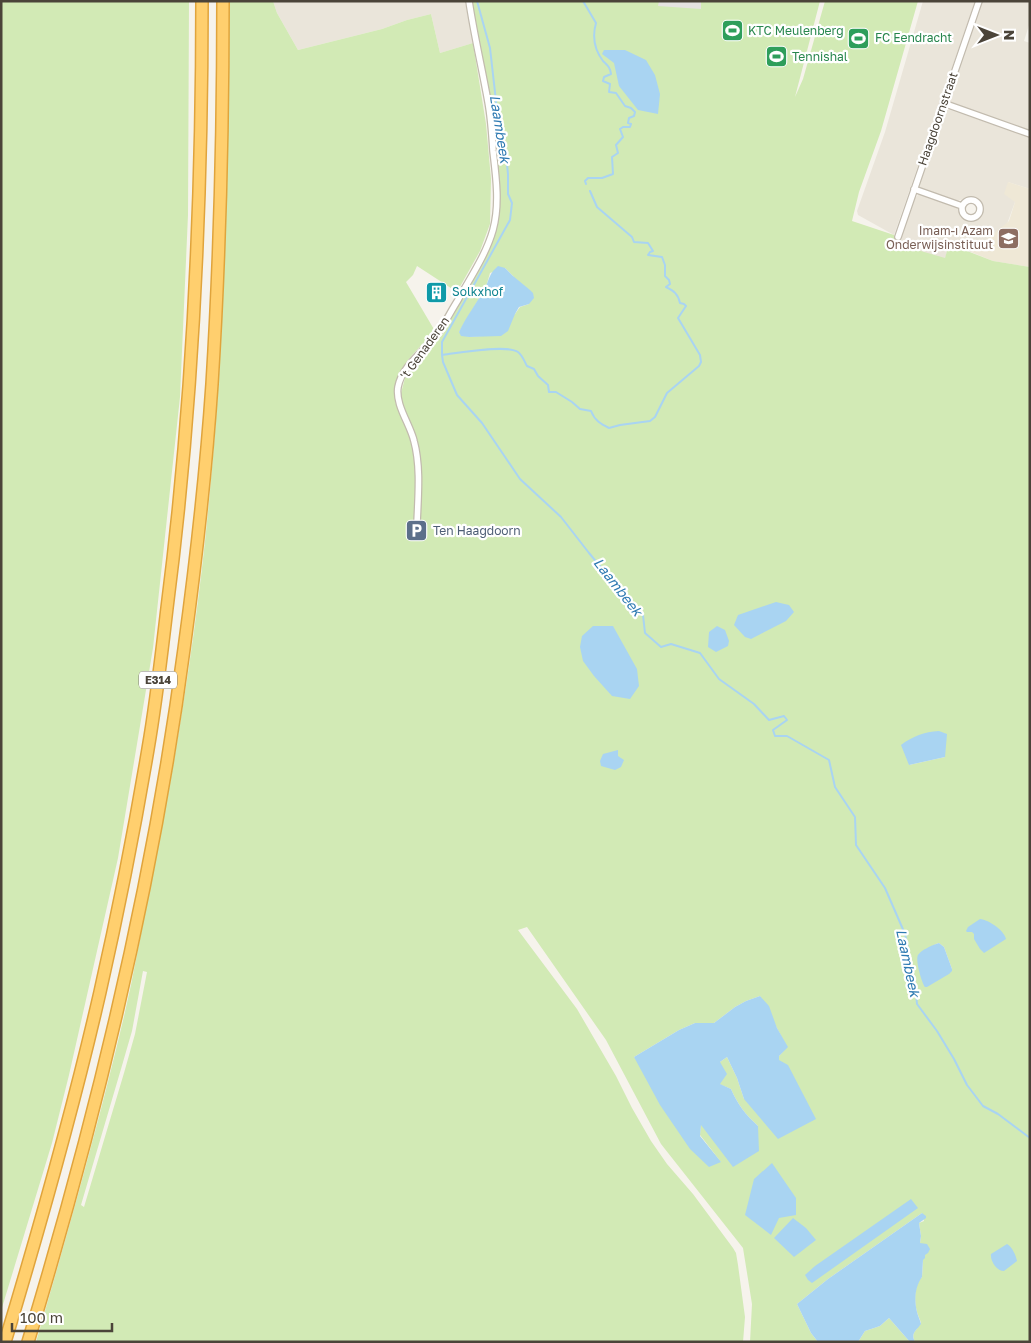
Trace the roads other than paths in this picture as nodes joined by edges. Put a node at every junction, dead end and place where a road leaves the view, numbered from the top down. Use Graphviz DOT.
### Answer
graph roads {
  1 [pos="202,1"];
  2 [pos="222,1"];
  3 [pos="469,1"];
  4 [pos="979,1"];
  5 [pos="943,104"];
  6 [pos="1030,134"];
  7 [pos="914,189"];
  8 [pos="962,206"];
  9 [pos="898,236"];
  10 [pos="417,524"];
  11 [pos="6,1342"];
  12 [pos="28,1342"];
  1 -- 11 [label="highway, E314"];
  2 -- 12 [label="highway, E314"];
  3 -- 10 [label="street, 't Genaderen"];
  4 -- 5 [label="street, Haagdoornstraat"];
  5 -- 6 [label="street"];
  5 -- 7 [label="street, Haagdoornstraat"];
  7 -- 8 [label="street"];
  7 -- 9 [label="street, Haagdoornstraat"];
}
